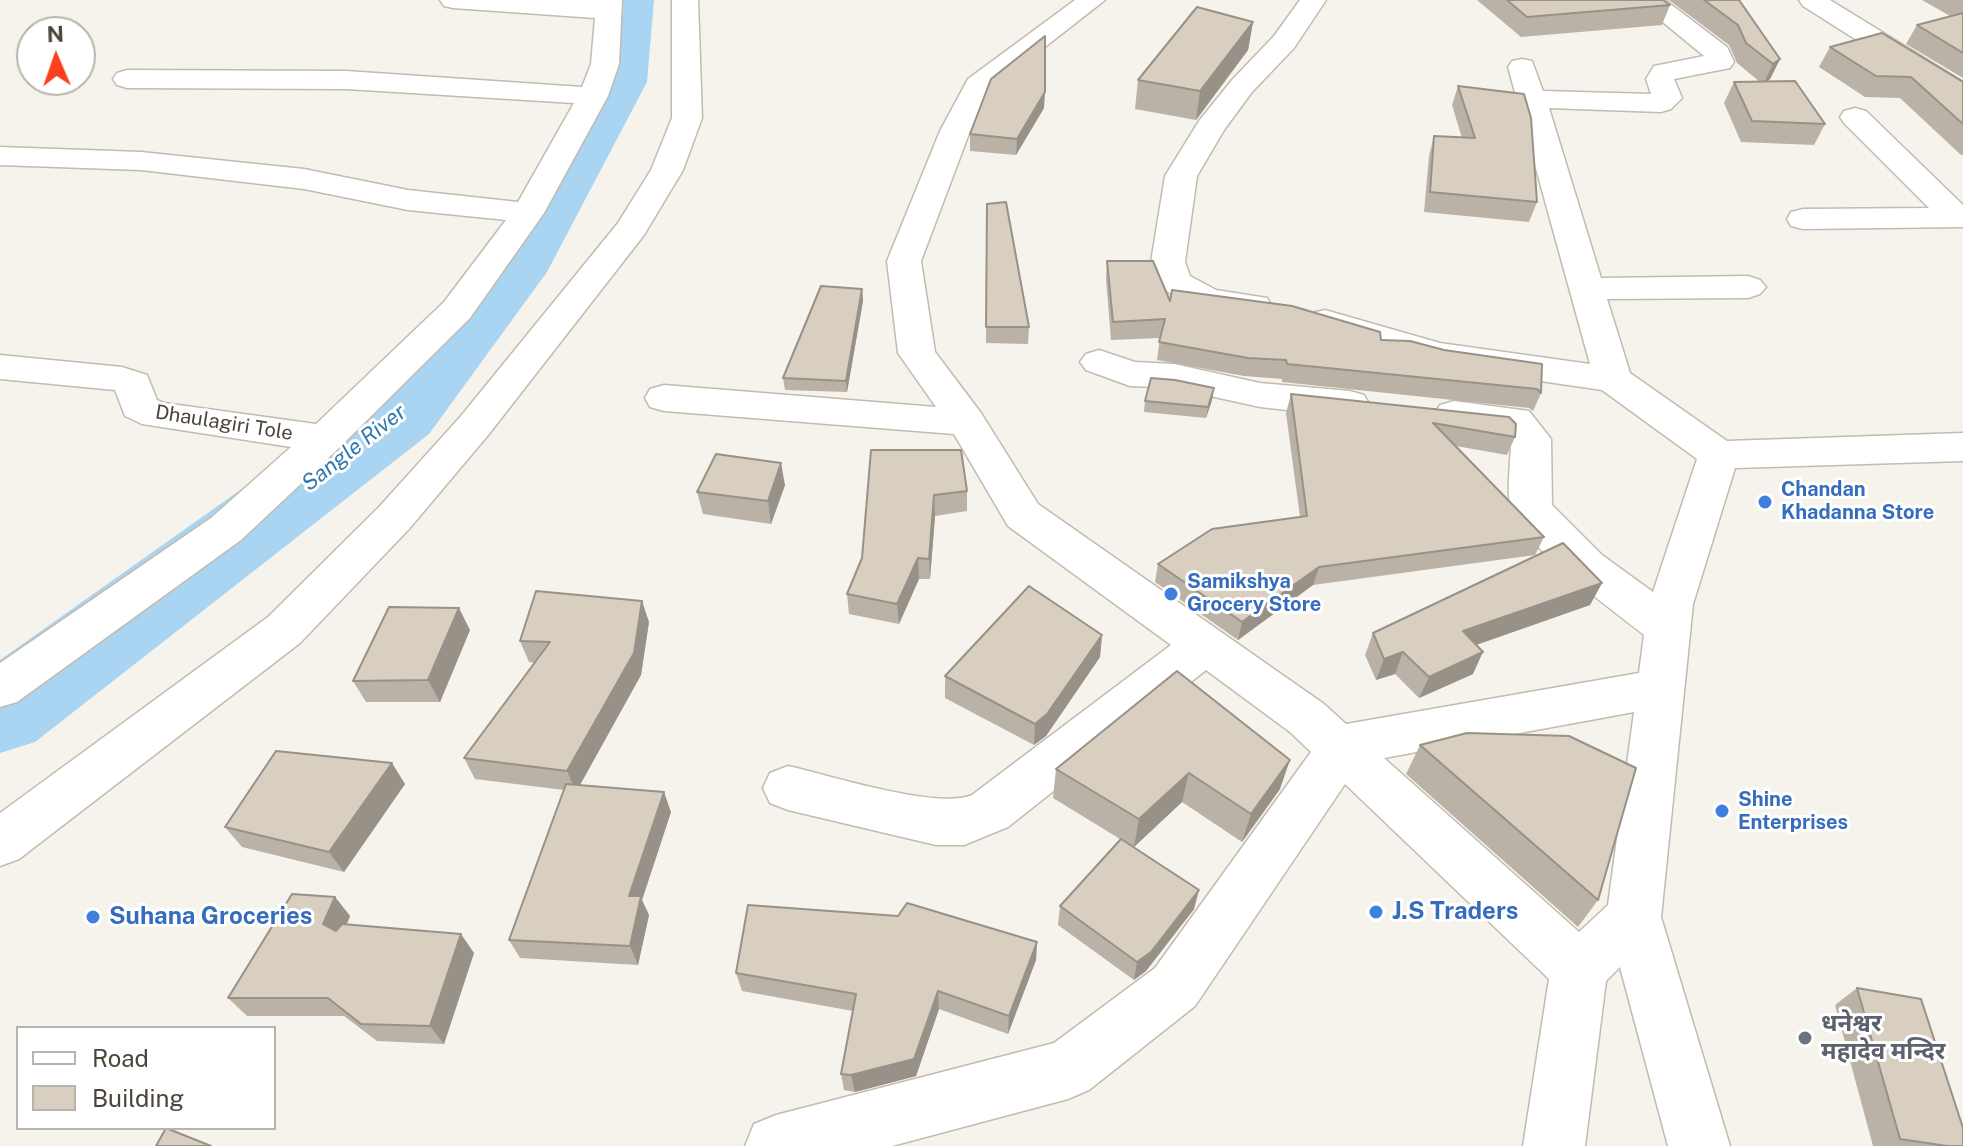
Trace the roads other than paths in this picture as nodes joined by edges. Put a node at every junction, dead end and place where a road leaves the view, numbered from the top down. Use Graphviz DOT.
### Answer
graph roads {
  1 [pos="453,0"];
  2 [pos="685,0"];
  3 [pos="1092,0"];
  4 [pos="1313,0"];
  5 [pos="1649,0"];
  6 [pos="1812,0"];
  7 [pos="610,6"];
  8 [pos="127,79"];
  9 [pos="1963,95"];
  10 [pos="593,96"];
  11 [pos="1855,117"];
  12 [pos="0,156"];
  13 [pos="528,213"];
  14 [pos="1960,217"];
  15 [pos="1803,219"];
  16 [pos="1748,287"];
  17 [pos="1587,289"];
  18 [pos="1099,362"];
  19 [pos="0,367"];
  20 [pos="1613,379"];
  21 [pos="664,398"];
  22 [pos="967,422"];
  23 [pos="325,439"];
  24 [pos="1963,447"];
  25 [pos="1719,455"];
  26 [pos="1668,628"];
  27 [pos="1205,645"];
  28 [pos="0,688"];
  29 [pos="1661,688"];
  30 [pos="1339,747"];
  31 [pos="788,788"];
  32 [pos="0,843"];
  33 [pos="1634,917"];
  34 [pos="1579,969"];
  35 [pos="776,1146"];
  36 [pos="1554,1146"];
  37 [pos="1699,1146"];
  1 -- 7 [label="street"];
  2 -- 32 [label="street"];
  3 -- 22 [label="street"];
  4 -- 20 [label="street"];
  5 -- 17 [label="street"];
  6 -- 9 [label="street"];
  7 -- 10 [label="street"];
  8 -- 10 [label="street"];
  10 -- 13 [label="street"];
  11 -- 14 [label="street"];
  12 -- 13 [label="street"];
  13 -- 23 [label="street"];
  14 -- 15 [label="street"];
  16 -- 17 [label="street"];
  17 -- 20 [label="street"];
  18 -- 26 [label="street"];
  19 -- 23 [label="street, Dhaulagiri Tole"];
  20 -- 25 [label="street"];
  21 -- 22 [label="street"];
  22 -- 27 [label="street"];
  23 -- 28 [label="street"];
  24 -- 25 [label="street"];
  25 -- 26 [label="street"];
  26 -- 29 [label="street"];
  27 -- 30 [label="street"];
  27 -- 31 [label="street"];
  29 -- 30 [label="street"];
  29 -- 33 [label="street"];
  30 -- 34 [label="street"];
  30 -- 35 [label="street"];
  33 -- 34 [label="street"];
  33 -- 37 [label="street"];
  34 -- 36 [label="street"];
}
